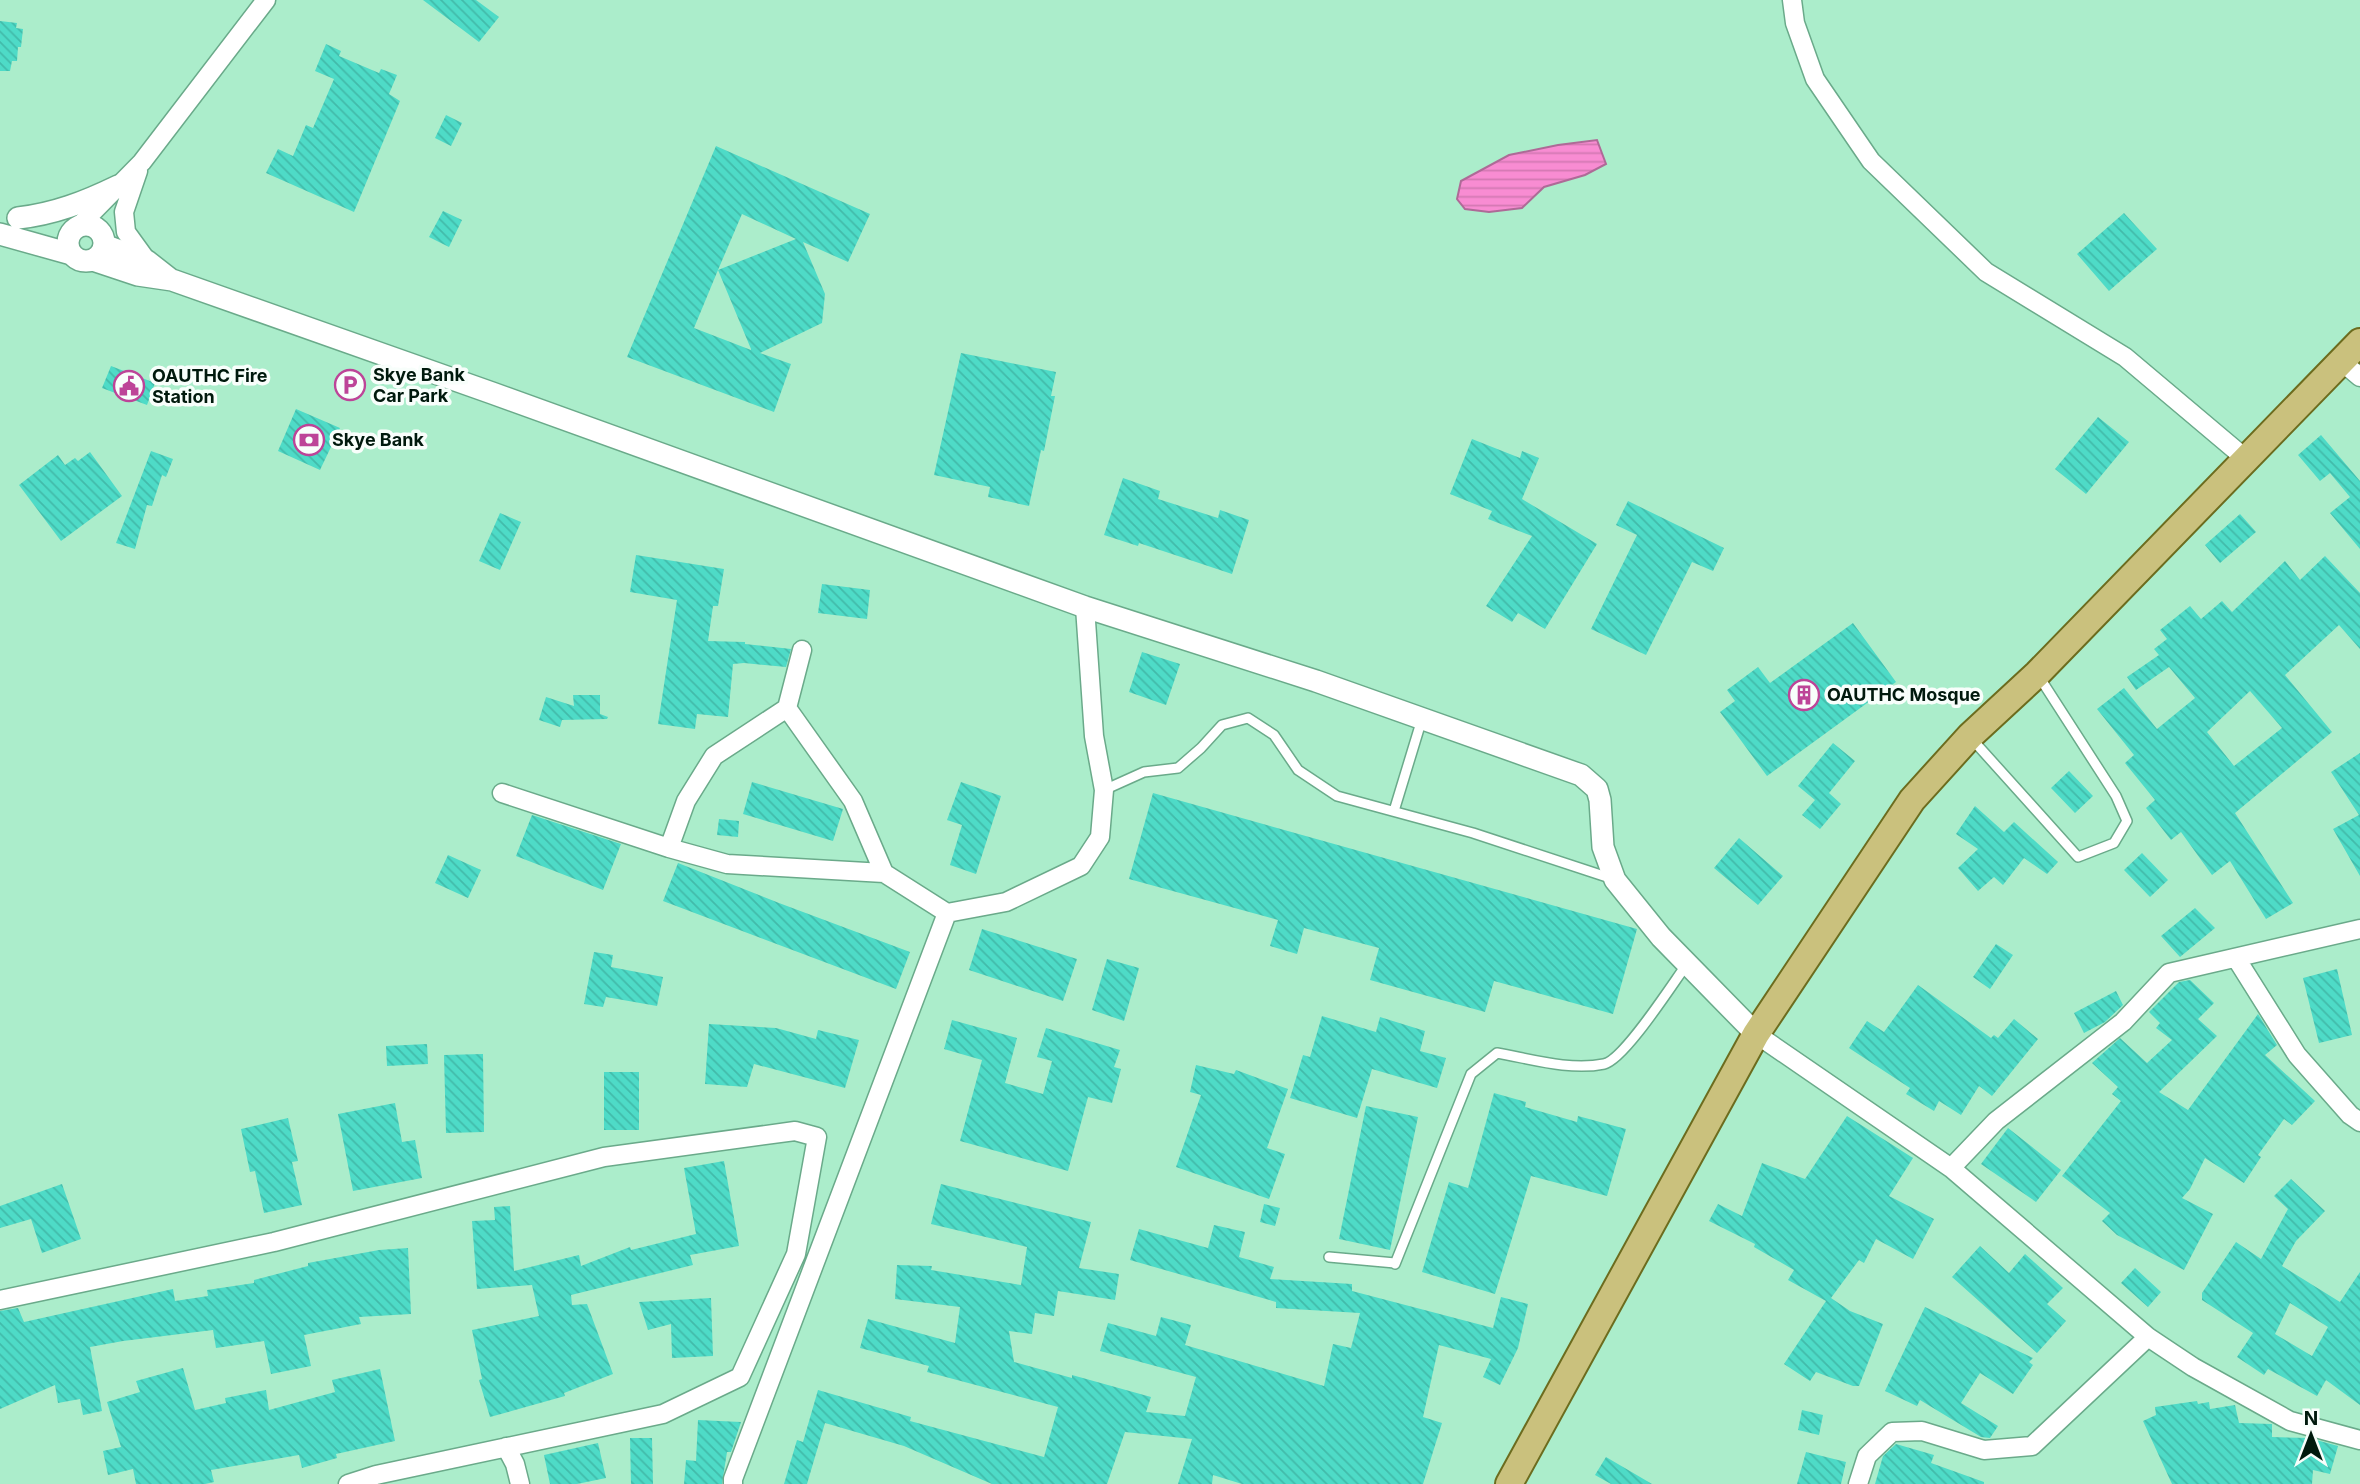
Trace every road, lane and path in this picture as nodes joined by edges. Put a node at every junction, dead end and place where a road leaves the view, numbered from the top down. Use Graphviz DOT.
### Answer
graph roads {
  1 [pos="267,0"];
  2 [pos="1792,0"];
  3 [pos="142,162"];
  4 [pos="118,186"];
  5 [pos="9,216"];
  6 [pos="0,234"];
  7 [pos="74,238"];
  8 [pos="99,253"];
  9 [pos="147,261"];
  10 [pos="172,281"];
  11 [pos="2360,342"];
  12 [pos="2351,369"];
  13 [pos="2246,459"];
  14 [pos="1085,607"];
  15 [pos="802,650"];
  16 [pos="2037,674"];
  17 [pos="787,708"];
  18 [pos="1423,718"];
  19 [pos="1970,736"];
  20 [pos="1104,790"];
  21 [pos="502,793"];
  22 [pos="1394,811"];
  23 [pos="669,848"];
  24 [pos="884,873"];
  25 [pos="1615,880"];
  26 [pos="947,913"];
  27 [pos="2360,929"];
  28 [pos="2236,958"];
  29 [pos="1687,964"];
  30 [pos="1756,1034"];
  31 [pos="2360,1122"];
  32 [pos="1951,1168"];
  33 [pos="1329,1257"];
  34 [pos="0,1300"];
  35 [pos="2148,1337"];
  36 [pos="2360,1440"];
  37 [pos="506,1447"];
  38 [pos="348,1484"];
  39 [pos="520,1484"];
  40 [pos="733,1484"];
  41 [pos="1508,1484"];
  42 [pos="1858,1484"];
  1 -- 3 [label="street"];
  2 -- 13 [label="street"];
  3 -- 4 [label="street"];
  3 -- 9 [label="street"];
  4 -- 5 [label="street"];
  4 -- 7 [label="street"];
  5 -- 7 [label="street"];
  6 -- 7 [label="street"];
  7 -- 8 [label="street"];
  7 -- 8 [label="street"];
  8 -- 9 [label="street"];
  8 -- 10 [label="street"];
  9 -- 10 [label="street"];
  10 -- 14 [label="street"];
  11 -- 12 [label="main road"];
  12 -- 13 [label="main road"];
  13 -- 16 [label="main road"];
  14 -- 18 [label="street"];
  14 -- 20 [label="street"];
  15 -- 17 [label="street"];
  16 -- 19 [label="main road"];
  16 -- 19 [label="lane"];
  17 -- 23 [label="street"];
  17 -- 24 [label="street"];
  18 -- 22 [label="lane"];
  18 -- 25 [label="street"];
  19 -- 30 [label="main road"];
  20 -- 22 [label="lane"];
  20 -- 26 [label="street"];
  21 -- 23 [label="street"];
  22 -- 25 [label="lane"];
  23 -- 24 [label="street"];
  24 -- 26 [label="street"];
  25 -- 29 [label="street"];
  26 -- 40 [label="street"];
  27 -- 28 [label="street"];
  28 -- 31 [label="street"];
  28 -- 32 [label="street"];
  29 -- 30 [label="street"];
  29 -- 33 [label="lane"];
  30 -- 32 [label="street"];
  30 -- 41 [label="main road"];
  32 -- 35 [label="street"];
  34 -- 37 [label="street"];
  35 -- 36 [label="street"];
  35 -- 42 [label="street"];
  37 -- 38 [label="street"];
  37 -- 39 [label="street"];
}
